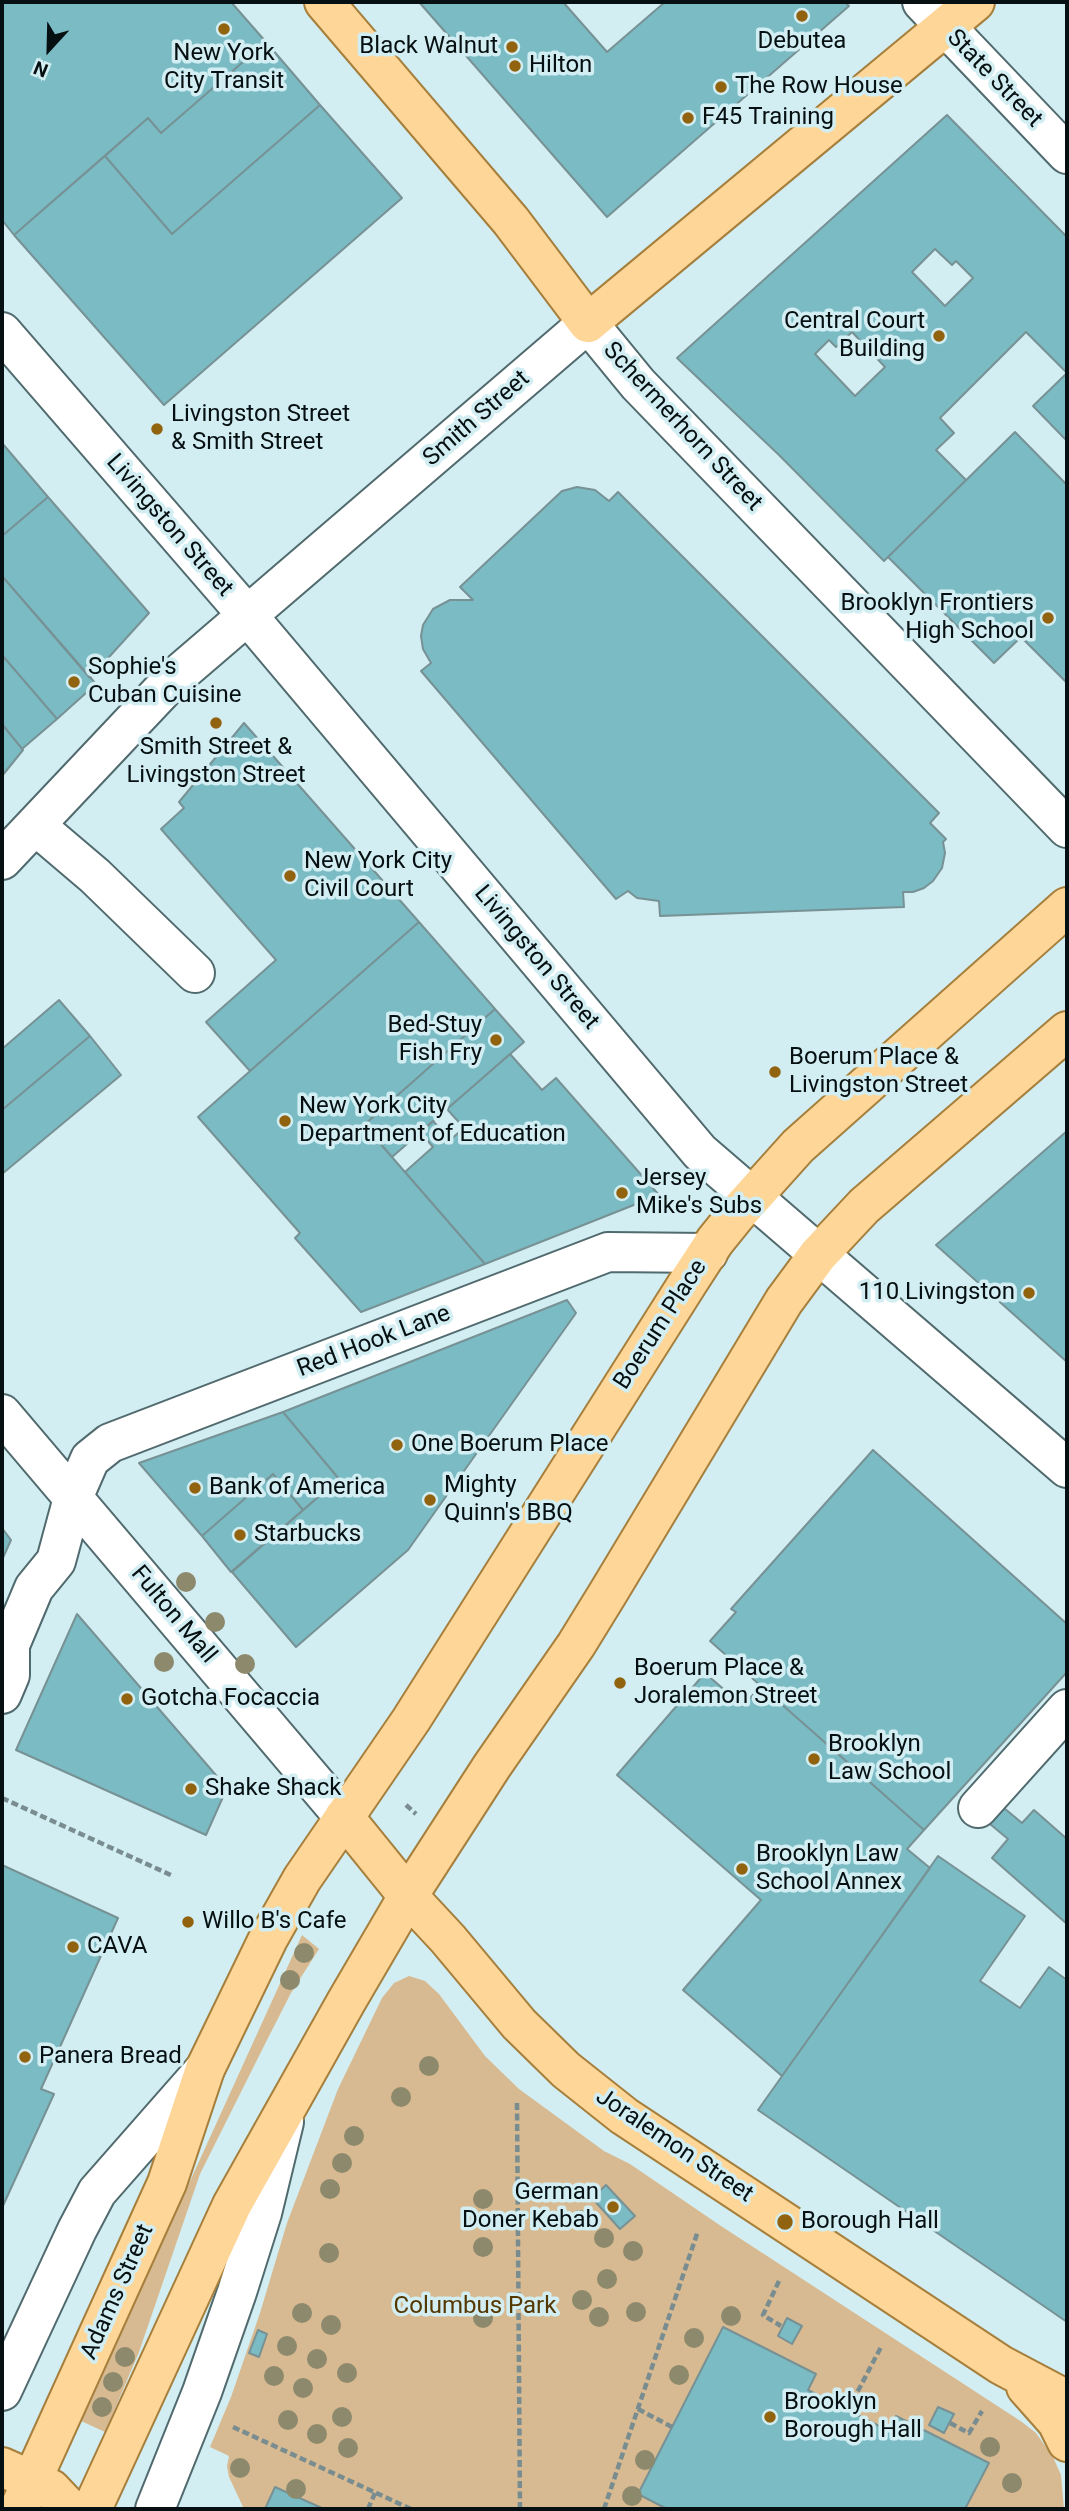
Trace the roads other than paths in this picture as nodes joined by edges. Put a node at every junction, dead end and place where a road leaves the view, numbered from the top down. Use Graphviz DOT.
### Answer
graph roads {
  1 [pos="324,2"];
  2 [pos="975,2"];
  3 [pos="933,14"];
  4 [pos="1067,155"];
  5 [pos="588,323"];
  6 [pos="2,332"];
  7 [pos="248,617"];
  8 [pos="35,825"];
  9 [pos="1067,828"];
  10 [pos="2,860"];
  11 [pos="1067,907"];
  12 [pos="195,973"];
  13 [pos="1067,1031"];
  14 [pos="751,1197"];
  15 [pos="708,1253"];
  16 [pos="818,1255"];
  17 [pos="2,1414"];
  18 [pos="1067,1468"];
  19 [pos="73,1498"];
  20 [pos="2,1694"];
  21 [pos="1067,1709"];
  22 [pos="978,1808"];
  23 [pos="344,1817"];
  24 [pos="408,1896"];
  25 [pos="205,2069"];
  26 [pos="287,2106"];
  27 [pos="1001,2365"];
  28 [pos="2,2391"];
  29 [pos="1067,2400"];
  30 [pos="1067,2442"];
  31 [pos="18,2485"];
  32 [pos="70,2509"];
  33 [pos="92,2509"];
  34 [pos="155,2509"];
  1 -- 5 [label="main road, Schermerhorn Street"];
  2 -- 3 [label="main road, Smith Street"];
  3 -- 4 [label="street, State Street"];
  3 -- 5 [label="main road, Smith Street"];
  5 -- 7 [label="street, Smith Street"];
  5 -- 9 [label="street, Schermerhorn Street"];
  6 -- 7 [label="street, Livingston Street"];
  7 -- 8 [label="street, Smith Street"];
  7 -- 14 [label="street, Livingston Street"];
  8 -- 10 [label="street, Smith Street"];
  8 -- 12 [label="street"];
  11 -- 14 [label="main road, Boerum Place"];
  13 -- 16 [label="main road"];
  14 -- 15 [label="main road, Boerum Place"];
  14 -- 16 [label="street, Livingston Street"];
  15 -- 19 [label="street, Red Hook Lane"];
  15 -- 23 [label="main road, Boerum Place"];
  16 -- 18 [label="street, Livingston Street"];
  16 -- 24 [label="main road"];
  17 -- 19 [label="street, Fulton Mall"];
  19 -- 20 [label="street, Red Hook Lane"];
  19 -- 23 [label="street, Fulton Mall"];
  21 -- 22 [label="street"];
  23 -- 24 [label="main road, Joralemon Street"];
  23 -- 25 [label="main road, Adams Street"];
  24 -- 26 [label="main road"];
  24 -- 27 [label="main road, Joralemon Street"];
  25 -- 28 [label="street, Adams Street"];
  25 -- 31 [label="main road, Adams Street"];
  26 -- 33 [label="main road"];
  26 -- 34 [label="street"];
  27 -- 29 [label="main road, Joralemon Street"];
  27 -- 30 [label="main road"];
  31 -- 32 [label="main road"];
}
